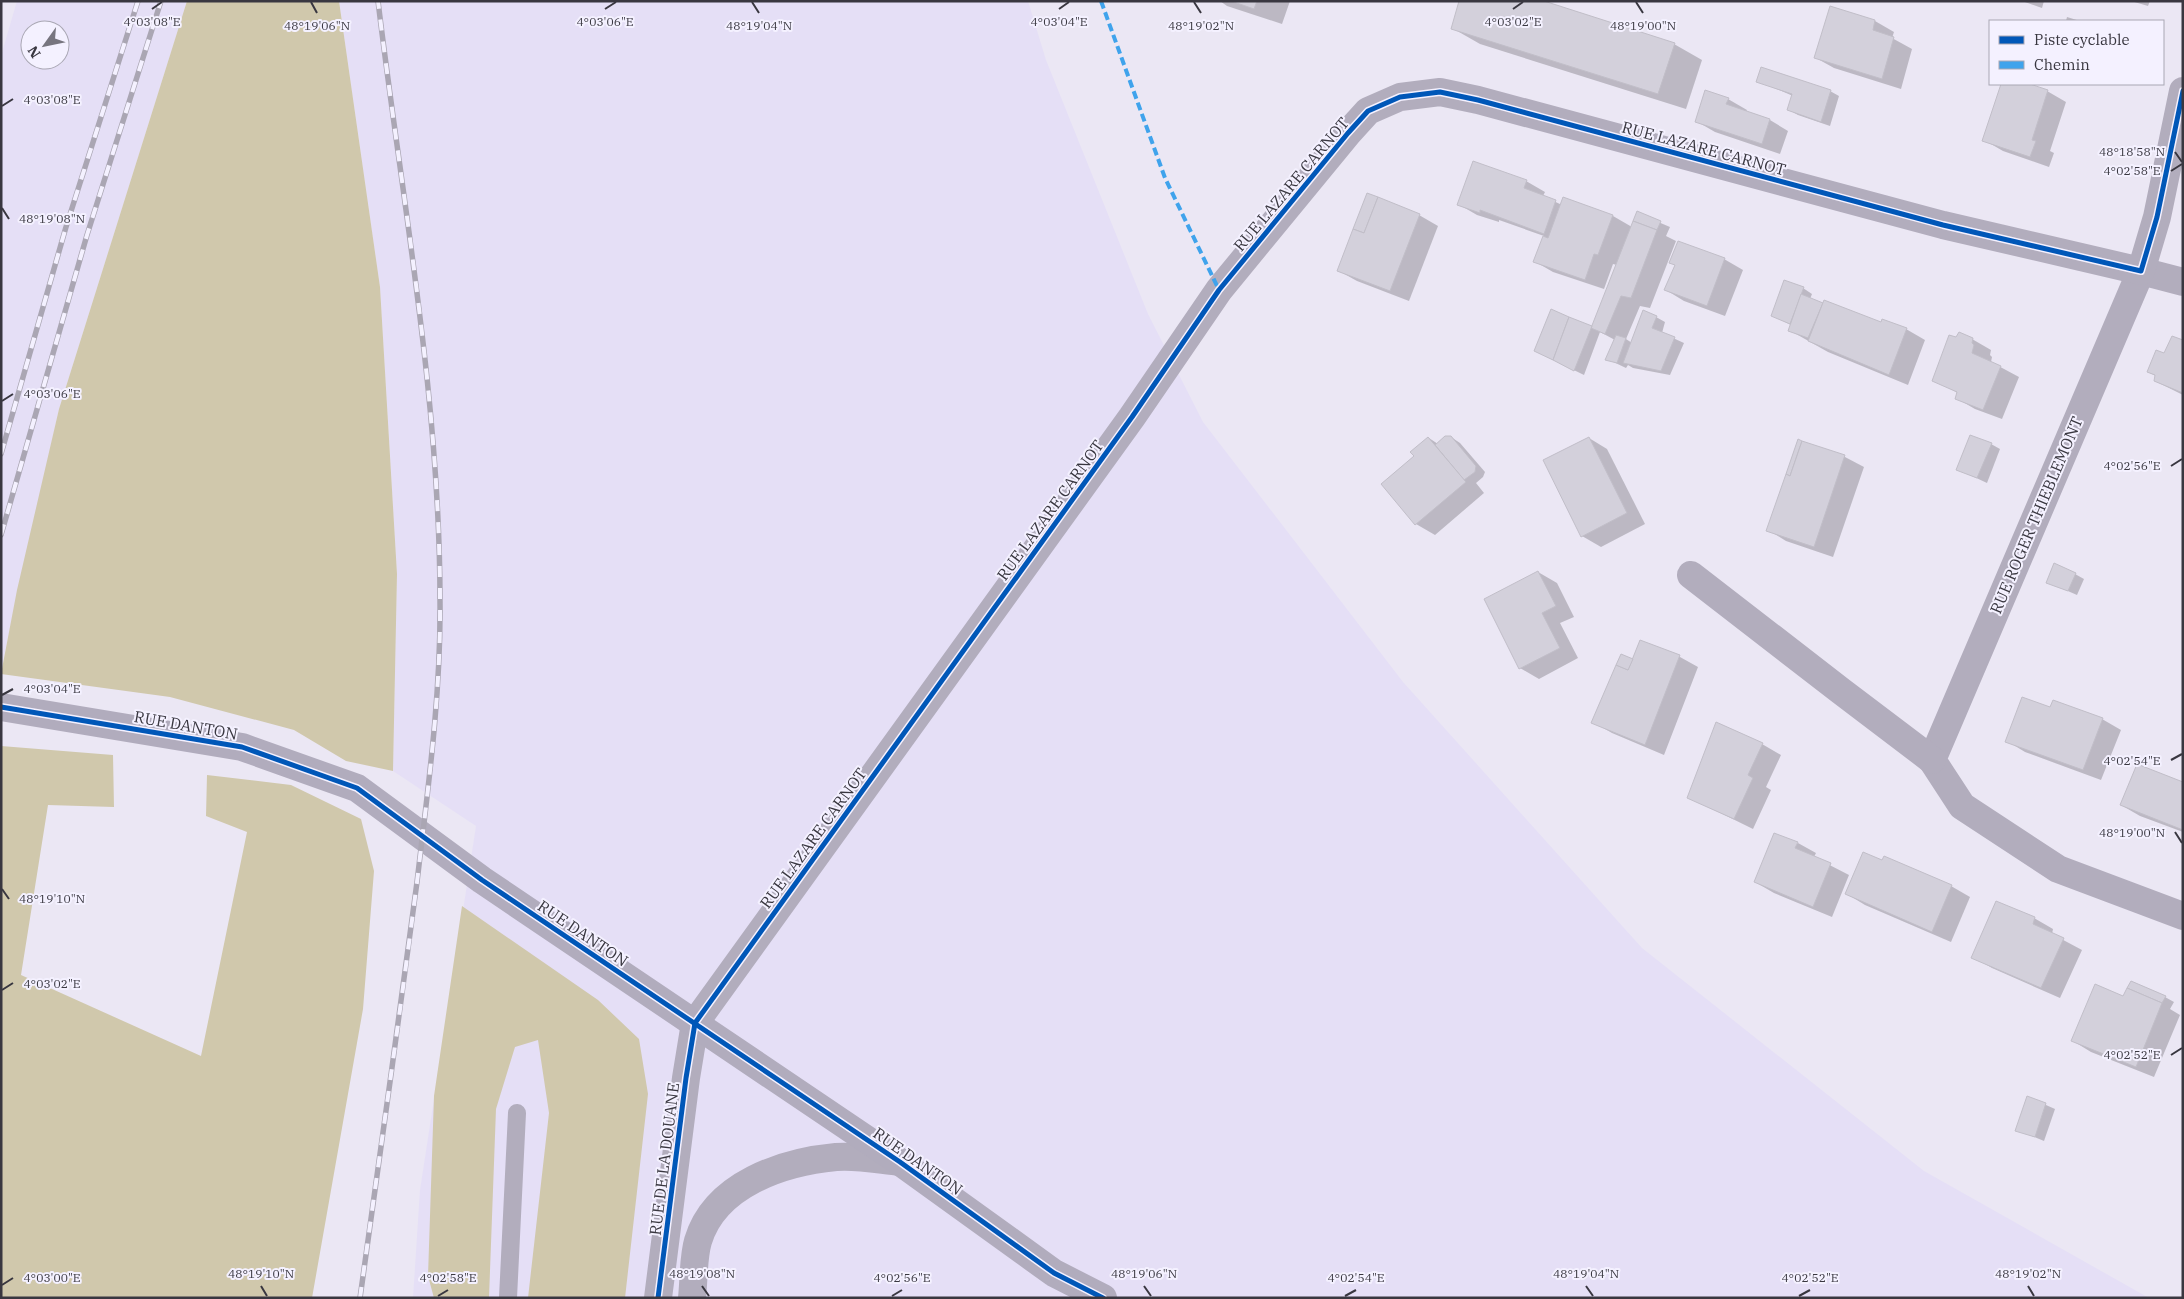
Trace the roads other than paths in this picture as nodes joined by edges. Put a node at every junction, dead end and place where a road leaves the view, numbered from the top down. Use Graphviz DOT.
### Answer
graph roads {
  1 [pos="2183,91"];
  2 [pos="2141,271"];
  3 [pos="2183,282"];
  4 [pos="1691,575"];
  5 [pos="1,707"];
  6 [pos="1932,760"];
  7 [pos="2183,916"];
  8 [pos="695,1023"];
  9 [pos="517,1113"];
  10 [pos="900,1162"];
  11 [pos="508,1298"];
  12 [pos="658,1298"];
  13 [pos="692,1298"];
  14 [pos="1103,1298"];
  1 -- 2 [label="street"];
  2 -- 3 [label="street, RUE LAZARE CARNOT"];
  2 -- 6 [label="street, RUE ROGER THIEBLEMONT"];
  2 -- 8 [label="street, RUE LAZARE CARNOT"];
  4 -- 6 [label="street"];
  5 -- 8 [label="street, RUE DANTON"];
  6 -- 7 [label="street"];
  8 -- 10 [label="street, RUE DANTON"];
  8 -- 12 [label="street, RUE DE LA DOUANE"];
  9 -- 11 [label="lane"];
  10 -- 13 [label="street"];
  10 -- 14 [label="street, RUE DANTON"];
}
